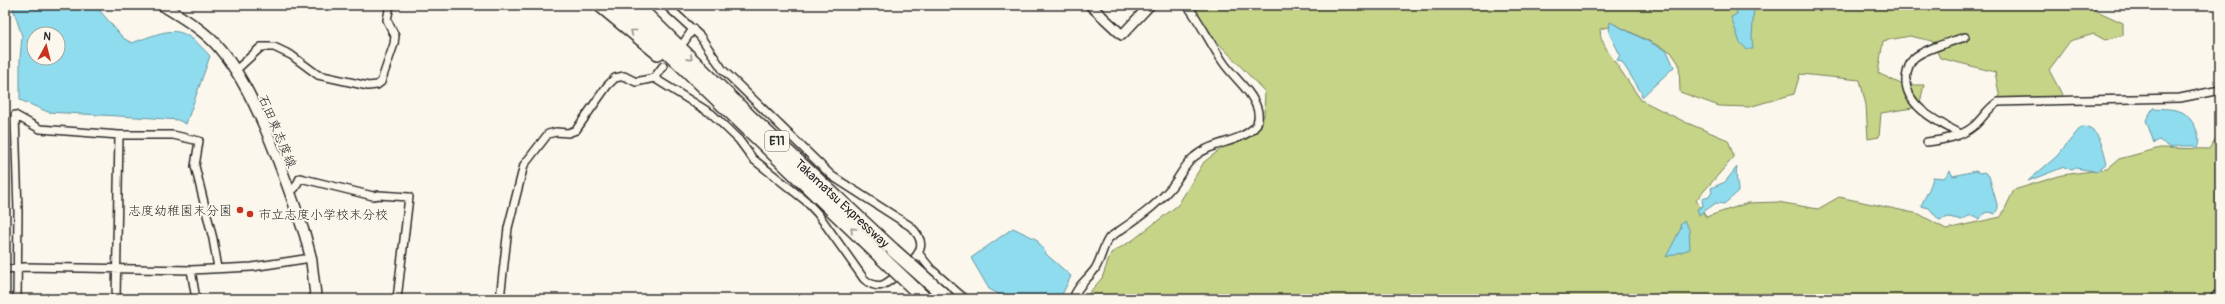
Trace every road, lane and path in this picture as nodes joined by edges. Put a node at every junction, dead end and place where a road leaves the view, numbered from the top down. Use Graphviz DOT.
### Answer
graph roads {
  1 [pos="390,5"];
  2 [pos="600,5"];
  3 [pos="666,5"];
  4 [pos="1090,5"];
  5 [pos="1150,5"];
  6 [pos="1187,5"];
  7 [pos="168,7"];
  8 [pos="625,10"];
  9 [pos="693,29"];
  10 [pos="1965,37"];
  11 [pos="655,38"];
  12 [pos="684,42"];
  13 [pos="663,66"];
  14 [pos="235,71"];
  15 [pos="654,78"];
  16 [pos="2220,90"];
  17 [pos="1959,133"];
  18 [pos="119,135"];
  19 [pos="1927,142"];
  20 [pos="289,192"];
  21 [pos="919,254"];
  22 [pos="311,258"];
  23 [pos="18,267"];
  24 [pos="117,268"];
  25 [pos="218,268"];
  26 [pos="5,269"];
  27 [pos="191,270"];
  28 [pos="17,299"];
  29 [pos="116,299"];
  30 [pos="196,299"];
  31 [pos="316,299"];
  32 [pos="397,299"];
  33 [pos="500,299"];
  34 [pos="925,299"];
  35 [pos="948,299"];
  36 [pos="965,299"];
  37 [pos="1073,299"];
  1 -- 14 [label="street"];
  2 -- 8 [label="highway"];
  3 -- 9 [label="street"];
  4 -- 5 [label="street"];
  6 -- 37 [label="street"];
  7 -- 14 [label="main road, 石田東志度線"];
  11 -- 8 [label="highway, one-way"];
  8 -- 11 [label="highway, Takamatsu Expressway / E11"];
  9 -- 12 [label="street"];
  9 -- 21 [label="street"];
  10 -- 17 [label="street"];
  34 -- 11 [label="highway, Takamatsu Expressway / E11, one-way, bridge"];
  11 -- 35 [label="highway, Takamatsu Expressway / E11, one-way, bridge"];
  13 -- 15 [label="street"];
  14 -- 20 [label="main road, 石田東志度線"];
  15 -- 21 [label="street"];
  15 -- 33 [label="street"];
  16 -- 17 [label="street"];
  17 -- 19 [label="street"];
  18 -- 23 [label="street"];
  18 -- 24 [label="street"];
  18 -- 25 [label="street"];
  20 -- 22 [label="main road, 石田東志度線"];
  20 -- 32 [label="street"];
  21 -- 36 [label="street"];
  22 -- 25 [label="street"];
  22 -- 31 [label="main road, 石田東志度線"];
  23 -- 24 [label="street"];
  23 -- 26 [label="street"];
  23 -- 28 [label="street"];
  24 -- 27 [label="street"];
  24 -- 29 [label="street"];
  25 -- 27 [label="street"];
  27 -- 30 [label="street"];
}
